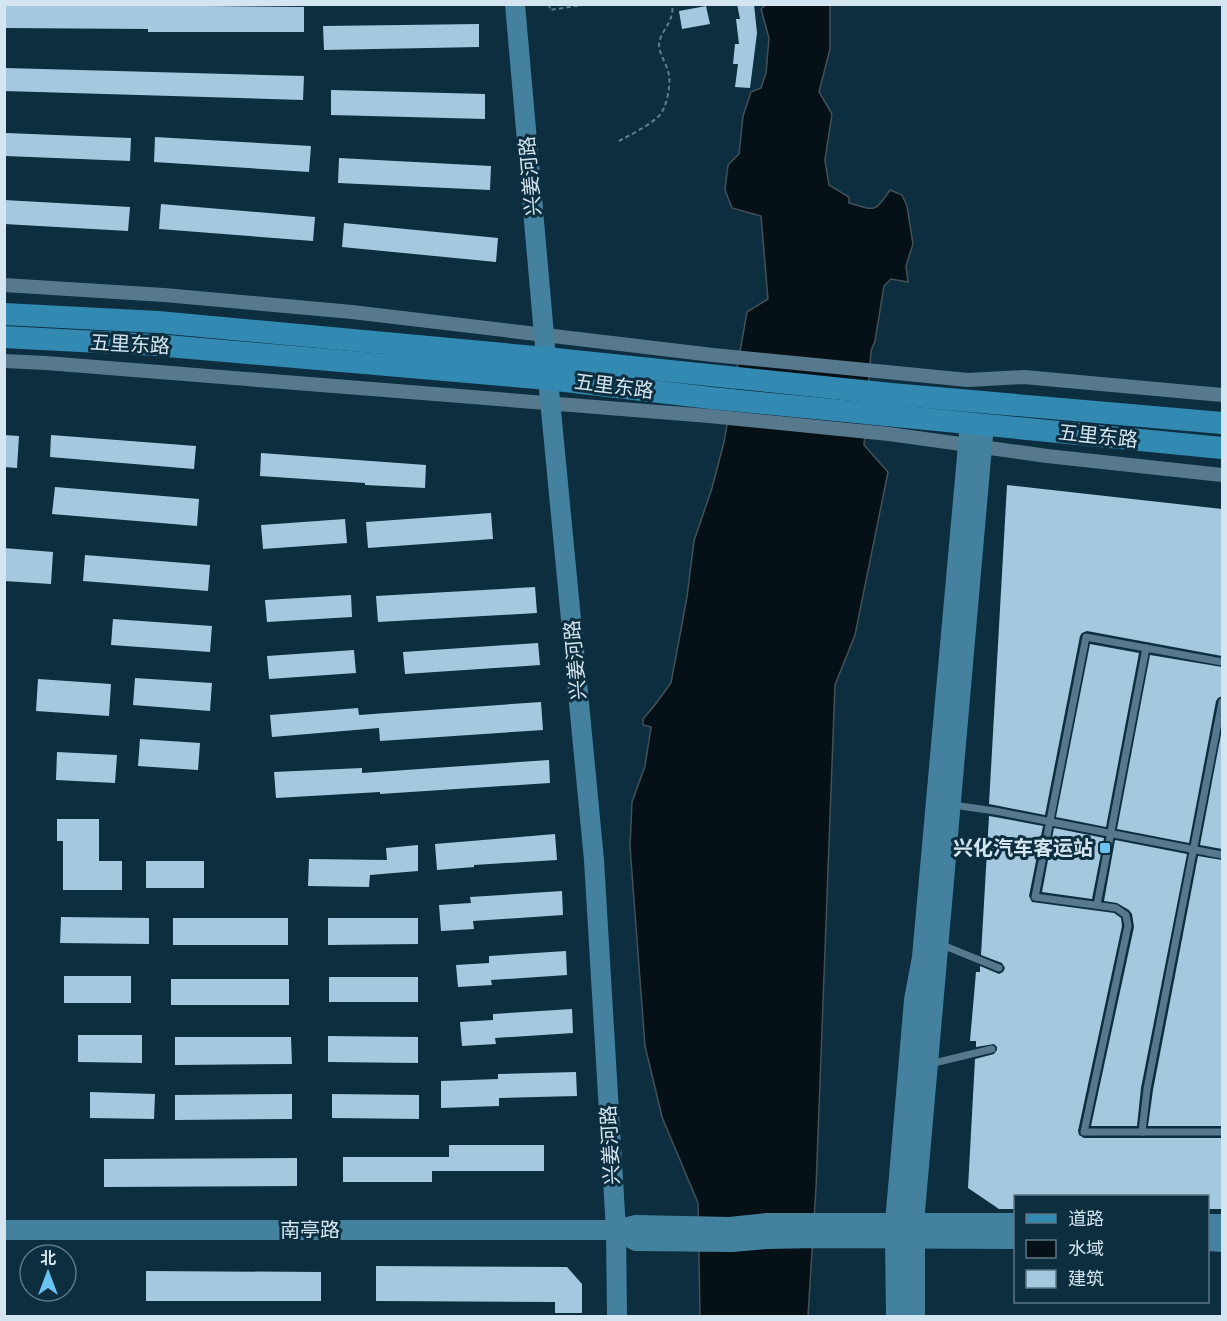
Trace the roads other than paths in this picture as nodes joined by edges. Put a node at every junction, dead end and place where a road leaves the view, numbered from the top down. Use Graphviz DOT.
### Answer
graph roads {
  1 [pos="515,4"];
  2 [pos="4,285"];
  3 [pos="4,314"];
  4 [pos="544,334"];
  5 [pos="4,337"];
  6 [pos="4,361"];
  7 [pos="547,368"];
  8 [pos="712,386"];
  9 [pos="1222,396"];
  10 [pos="551,403"];
  11 [pos="891,404"];
  12 [pos="1222,423"];
  13 [pos="976,435"];
  14 [pos="1222,448"];
  15 [pos="1222,475"];
  16 [pos="1146,648"];
  17 [pos="1222,663"];
  18 [pos="1222,702"];
  19 [pos="944,804"];
  20 [pos="1050,821"];
  21 [pos="1111,833"];
  22 [pos="1194,849"];
  23 [pos="1222,855"];
  24 [pos="1097,906"];
  25 [pos="939,944"];
  26 [pos="999,969"];
  27 [pos="992,1049"];
  28 [pos="927,1065"];
  29 [pos="1142,1132"];
  30 [pos="1222,1132"];
  31 [pos="1014,1223"];
  32 [pos="4,1230"];
  33 [pos="616,1230"];
  34 [pos="905,1230"];
  35 [pos="1014,1239"];
  36 [pos="617,1317"];
  37 [pos="896,1317"];
  38 [pos="915,1317"];
  1 -- 4 [label="street, 兴姜河路"];
  2 -- 4 [label="street"];
  3 -- 7 [label="main road, 五里东路"];
  4 -- 7 [label="street, 兴姜河路"];
  4 -- 8 [label="street"];
  5 -- 7 [label="main road, 五里东路"];
  6 -- 10 [label="street"];
  7 -- 8 [label="main road, 五里东路"];
  7 -- 10 [label="street, 兴姜河路"];
  8 -- 10 [label="street"];
  8 -- 11 [label="main road, 五里东路"];
  8 -- 11 [label="street"];
  9 -- 11 [label="street"];
  10 -- 33 [label="street, 兴姜河路"];
  11 -- 12 [label="main road, 五里东路"];
  11 -- 13 [label="main road, 五里东路"];
  13 -- 14 [label="main road, 五里东路"];
  13 -- 15 [label="street"];
  13 -- 19 [label="street"];
  16 -- 17 [label="lane"];
  16 -- 20 [label="lane"];
  16 -- 21 [label="lane"];
  18 -- 22 [label="lane"];
  19 -- 20 [label="lane"];
  19 -- 25 [label="street"];
  19 -- 34 [label="street"];
  20 -- 21 [label="lane"];
  20 -- 24 [label="lane"];
  21 -- 22 [label="lane"];
  21 -- 24 [label="lane"];
  22 -- 23 [label="lane"];
  22 -- 29 [label="lane"];
  24 -- 29 [label="lane"];
  25 -- 26 [label="lane"];
  25 -- 28 [label="street"];
  27 -- 28 [label="lane"];
  28 -- 34 [label="street"];
  29 -- 30 [label="lane"];
  31 -- 34 [label="street"];
  32 -- 33 [label="street, 南亭路"];
  33 -- 34 [label="street"];
  33 -- 36 [label="street, 兴姜河路"];
  34 -- 35 [label="street"];
  34 -- 37 [label="street"];
  34 -- 38 [label="street"];
}
